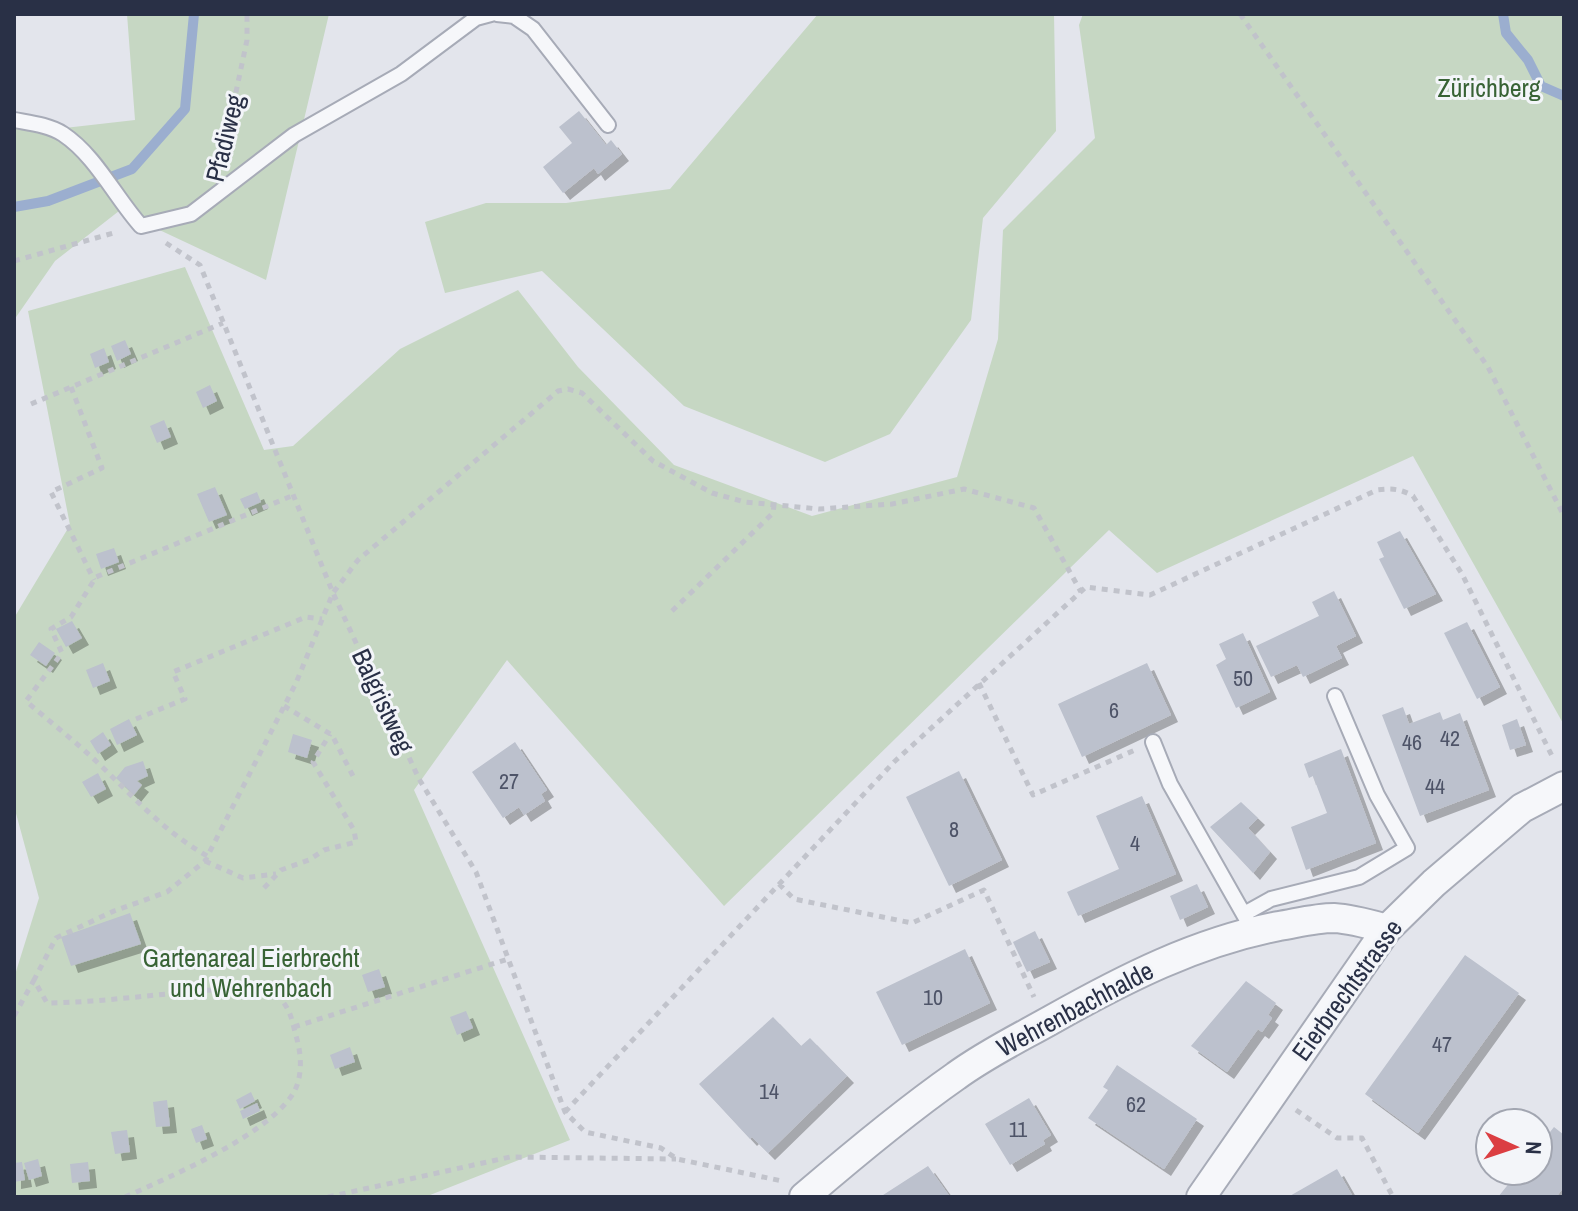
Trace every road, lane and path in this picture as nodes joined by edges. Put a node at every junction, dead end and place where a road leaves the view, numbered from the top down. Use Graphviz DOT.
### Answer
graph roads {
  1 [pos="247,14"];
  2 [pos="494,14"];
  3 [pos="1240,14"];
  4 [pos="14,120"];
  5 [pos="608,125"];
  6 [pos="205,205"];
  7 [pos="141,226"];
  8 [pos="14,261"];
  9 [pos="223,323"];
  10 [pos="71,387"];
  11 [pos="31,404"];
  12 [pos="294,495"];
  13 [pos="774,505"];
  14 [pos="1564,516"];
  15 [pos="94,580"];
  16 [pos="1081,592"];
  17 [pos="333,593"];
  18 [pos="672,611"];
  19 [pos="322,619"];
  20 [pos="979,683"];
  21 [pos="1335,696"];
  22 [pos="284,706"];
  23 [pos="136,719"];
  24 [pos="330,734"];
  25 [pos="1153,742"];
  26 [pos="1561,777"];
  27 [pos="354,778"];
  28 [pos="206,858"];
  29 [pos="277,874"];
  30 [pos="779,884"];
  31 [pos="264,888"];
  32 [pos="1248,923"];
  33 [pos="1387,929"];
  34 [pos="508,959"];
  35 [pos="34,980"];
  36 [pos="14,1016"];
  37 [pos="1046,1023"];
  38 [pos="294,1027"];
  39 [pos="1272,1094"];
  40 [pos="565,1112"];
  41 [pos="677,1159"];
  42 [pos="813,1194"];
  43 [pos="125,1197"];
  44 [pos="328,1197"];
  45 [pos="1201,1197"];
  46 [pos="1393,1197"];
  1 -- 6 [label="path, Pfadiweg"];
  2 -- 5 [label="lane"];
  2 -- 6 [label="lane"];
  3 -- 14 [label="path"];
  4 -- 7 [label="lane"];
  6 -- 7 [label="lane, Pfadiweg"];
  7 -- 8 [label="path"];
  7 -- 9 [label="path, Balgristweg"];
  9 -- 10 [label="path"];
  9 -- 12 [label="path, Balgristweg"];
  10 -- 11 [label="path"];
  10 -- 15 [label="path"];
  12 -- 15 [label="path"];
  12 -- 17 [label="path, Balgristweg"];
  13 -- 16 [label="path"];
  13 -- 17 [label="path"];
  13 -- 18 [label="path"];
  15 -- 28 [label="path"];
  16 -- 20 [label="path"];
  16 -- 26 [label="path"];
  17 -- 19 [label="path"];
  17 -- 34 [label="path, Balgristweg"];
  19 -- 22 [label="path"];
  19 -- 23 [label="path"];
  20 -- 25 [label="path"];
  20 -- 30 [label="path"];
  21 -- 32 [label="lane"];
  22 -- 24 [label="path"];
  22 -- 28 [label="path"];
  24 -- 27 [label="path"];
  24 -- 29 [label="path"];
  25 -- 32 [label="lane"];
  26 -- 33 [label="street, Eierbrechtstrasse"];
  28 -- 29 [label="path"];
  28 -- 35 [label="path"];
  29 -- 31 [label="path"];
  30 -- 37 [label="path"];
  30 -- 40 [label="path"];
  32 -- 33 [label="street, Wehrenbachhalde"];
  32 -- 37 [label="street, Wehrenbachhalde"];
  33 -- 39 [label="street, Eierbrechtstrasse"];
  34 -- 38 [label="path"];
  34 -- 40 [label="path, Balgristweg"];
  35 -- 36 [label="path"];
  35 -- 38 [label="path"];
  37 -- 42 [label="street, Wehrenbachhalde"];
  38 -- 43 [label="path"];
  39 -- 45 [label="street, Eierbrechtstrasse"];
  39 -- 46 [label="path"];
  40 -- 41 [label="path"];
  41 -- 42 [label="path"];
  41 -- 44 [label="path"];
}
